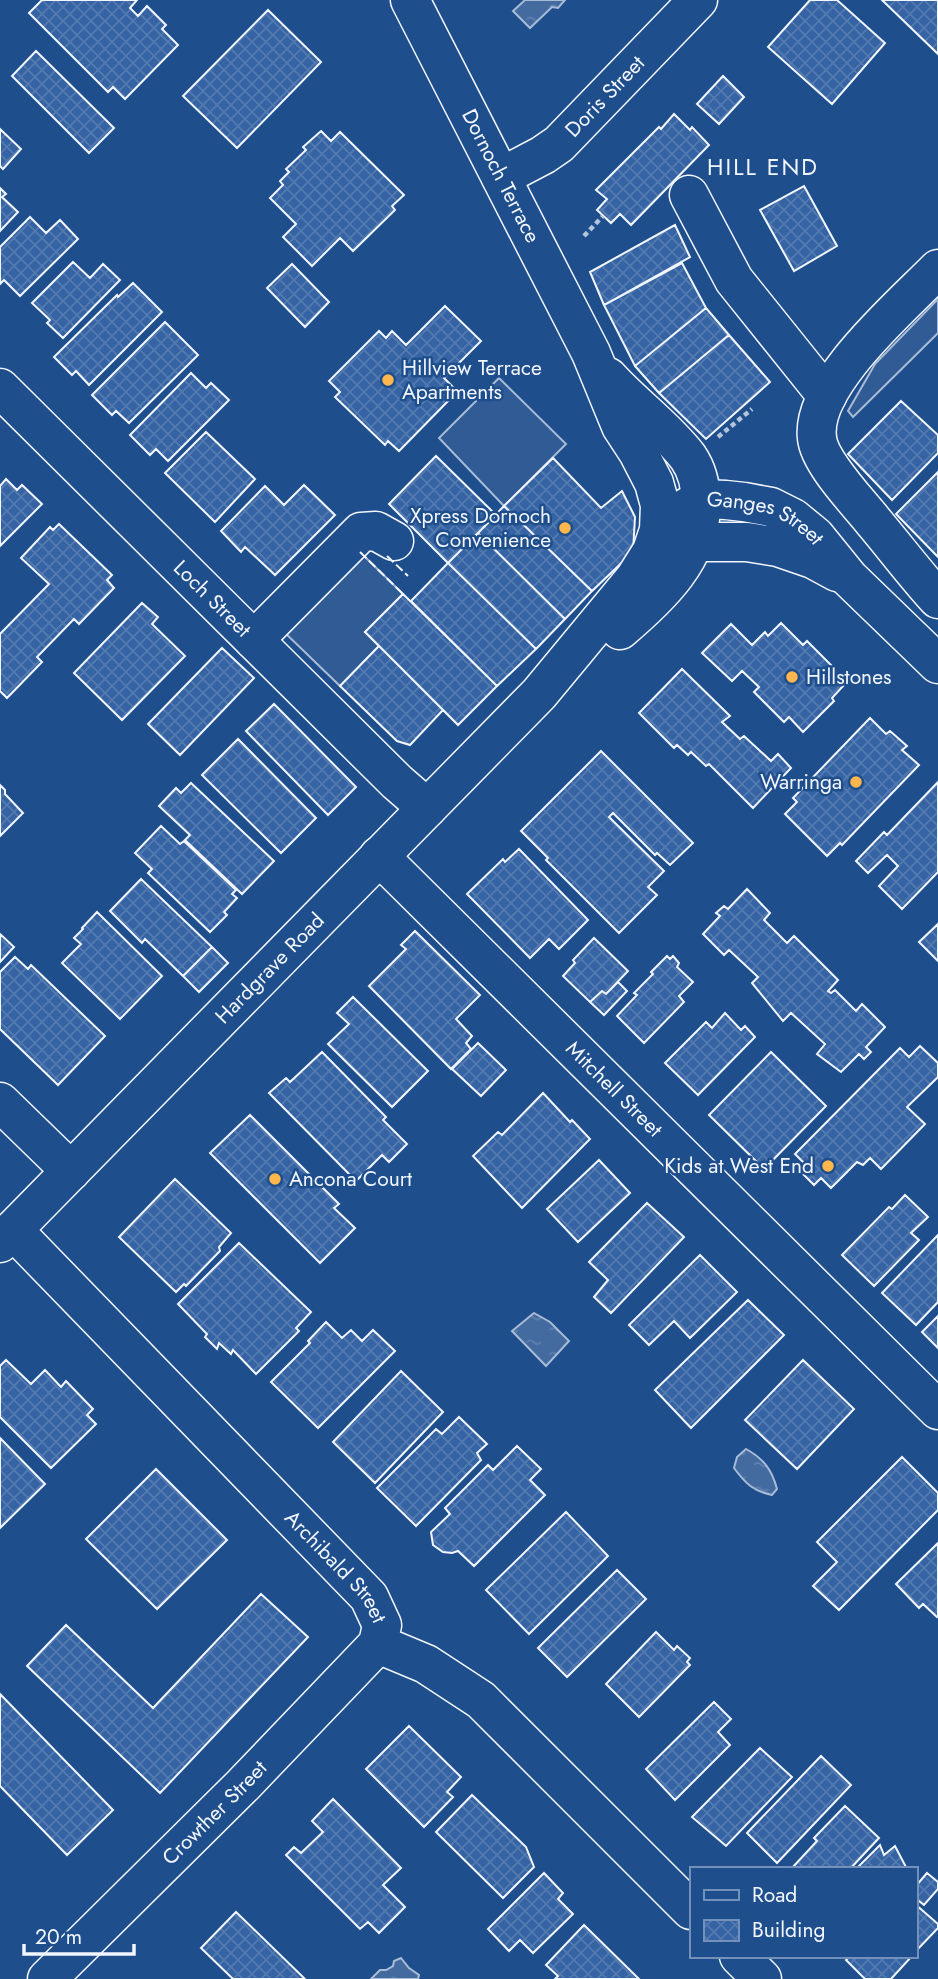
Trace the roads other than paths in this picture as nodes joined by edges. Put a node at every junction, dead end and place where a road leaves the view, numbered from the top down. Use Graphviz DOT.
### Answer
graph roads {
  1 [pos="410,0"];
  2 [pos="698,0"];
  3 [pos="502,177"];
  4 [pos="689,195"];
  5 [pos="938,269"];
  6 [pos="591,353"];
  7 [pos="0,388"];
  8 [pos="824,405"];
  9 [pos="699,519"];
  10 [pos="659,523"];
  11 [pos="394,541"];
  12 [pos="938,599"];
  13 [pos="254,640"];
  14 [pos="938,664"];
  15 [pos="539,694"];
  16 [pos="427,808"];
  17 [pos="379,856"];
  18 [pos="0,1102"];
  19 [pos="71,1171"];
  20 [pos="6,1237"];
  21 [pos="938,1410"];
  22 [pos="378,1644"];
  23 [pos="690,1909"];
  24 [pos="741,1958"];
  25 [pos="47,1979"];
  26 [pos="762,1979"];
  1 -- 3 [label="street, Dornoch Terrace"];
  2 -- 3 [label="street, Doris Street"];
  3 -- 6 [label="street, Dornoch Terrace"];
  4 -- 8 [label="street"];
  5 -- 8 [label="street"];
  6 -- 9 [label="street, Dornoch Terrace"];
  6 -- 10 [label="street, Dornoch Terrace"];
  7 -- 13 [label="street, Loch Street"];
  8 -- 12 [label="street"];
  9 -- 10 [label="street, Ganges Street"];
  9 -- 14 [label="street, Ganges Street"];
  9 -- 15 [label="street, Hardgrave Road"];
  10 -- 15 [label="street, Hardgrave Road"];
  11 -- 13 [label="street"];
  13 -- 16 [label="street, Loch Street"];
  15 -- 16 [label="street, Hardgrave Road"];
  16 -- 17 [label="street, Hardgrave Road"];
  17 -- 19 [label="street, Hardgrave Road"];
  17 -- 21 [label="street, Mitchell Street"];
  18 -- 19 [label="street"];
  19 -- 20 [label="street, Hardgrave Road"];
  20 -- 22 [label="street, Archibald Street"];
  22 -- 23 [label="street, Archibald Street"];
  22 -- 25 [label="street, Crowther Street"];
  24 -- 26 [label="street"];
}
